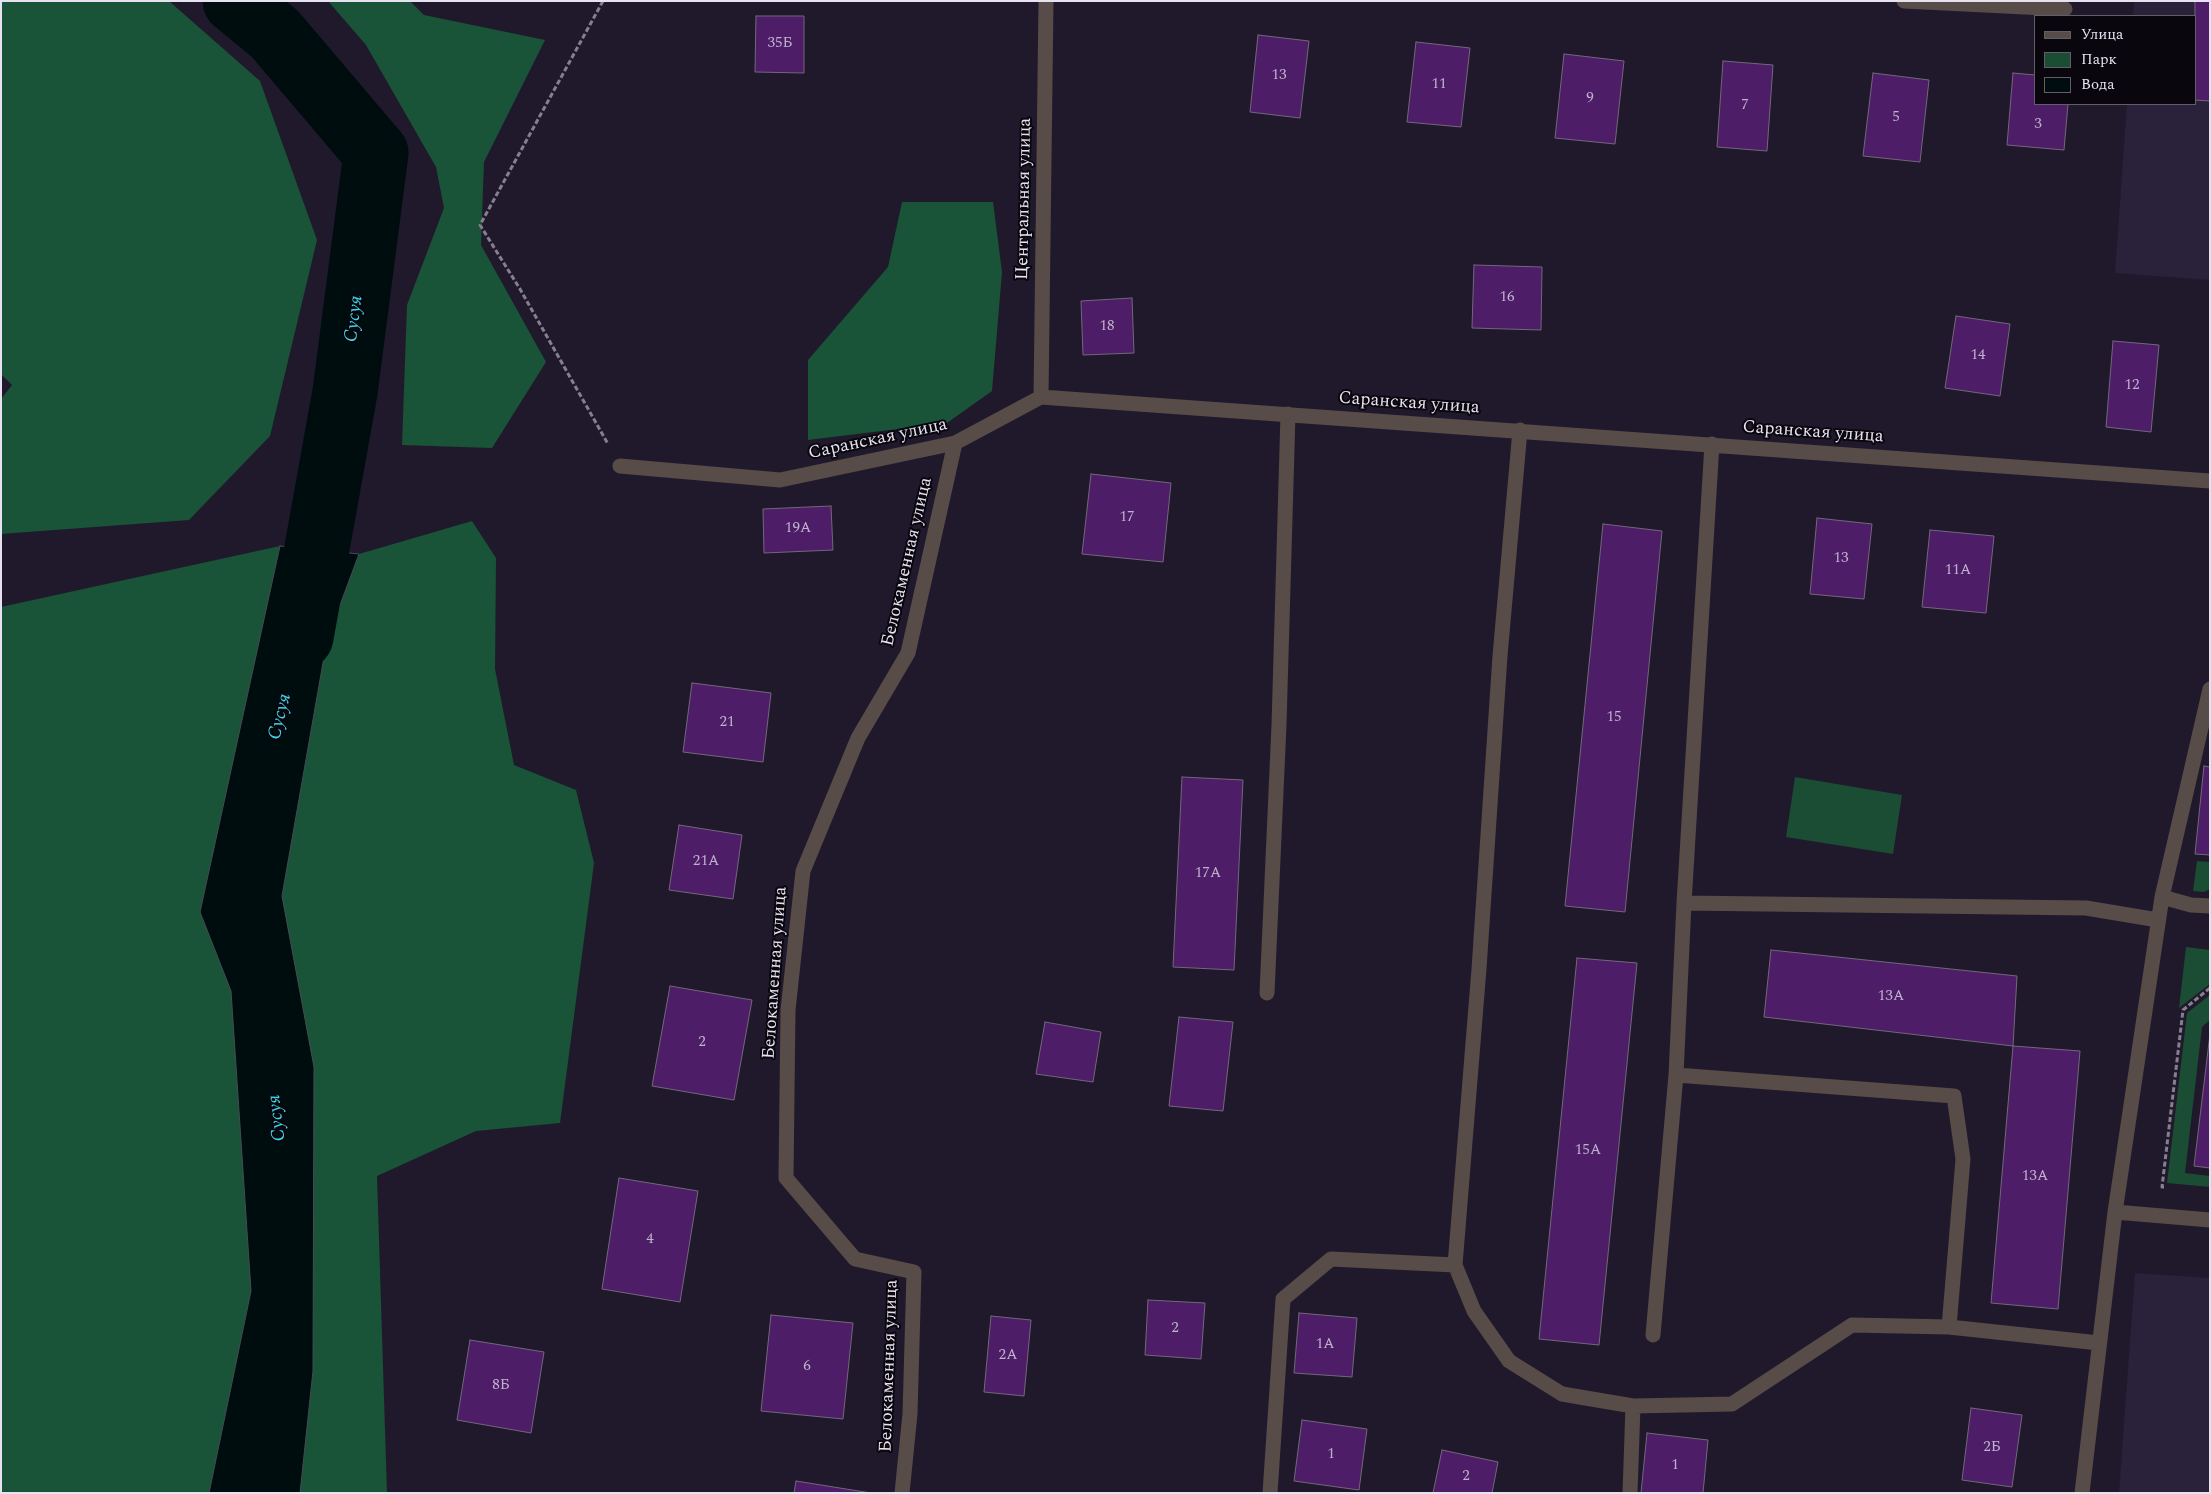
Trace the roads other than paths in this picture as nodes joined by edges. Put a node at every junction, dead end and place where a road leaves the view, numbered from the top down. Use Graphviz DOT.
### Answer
graph roads {
  1 [pos="1046,1"];
  2 [pos="1904,1"];
  3 [pos="2065,9"];
  4 [pos="1040,397"];
  5 [pos="1288,414"];
  6 [pos="1520,430"];
  7 [pos="955,443"];
  8 [pos="1712,444"];
  9 [pos="620,466"];
  10 [pos="2210,481"];
  11 [pos="2210,689"];
  12 [pos="2162,897"];
  13 [pos="1684,903"];
  14 [pos="2210,906"];
  15 [pos="2158,920"];
  16 [pos="1266,993"];
  17 [pos="1676,1075"];
  18 [pos="2115,1212"];
  19 [pos="2210,1220"];
  20 [pos="1455,1265"];
  21 [pos="1949,1327"];
  22 [pos="1653,1335"];
  23 [pos="2099,1343"];
  24 [pos="1633,1406"];
  25 [pos="902,1493"];
  26 [pos="1270,1493"];
  27 [pos="1630,1493"];
  28 [pos="2082,1493"];
  1 -- 4 [label="street, Центральная улица"];
  2 -- 3 [label="street"];
  4 -- 5 [label="street, Саранская улица"];
  4 -- 7 [label="street, Саранская улица"];
  5 -- 6 [label="street, Саранская улица"];
  5 -- 16 [label="street"];
  6 -- 8 [label="street, Саранская улица"];
  6 -- 20 [label="street"];
  7 -- 9 [label="street, Саранская улица"];
  7 -- 25 [label="street, Белокаменная улица"];
  8 -- 10 [label="street, Саранская улица"];
  8 -- 13 [label="street"];
  11 -- 12 [label="street"];
  12 -- 14 [label="street"];
  12 -- 15 [label="street"];
  13 -- 15 [label="street"];
  13 -- 17 [label="street"];
  15 -- 18 [label="street"];
  17 -- 21 [label="street"];
  17 -- 22 [label="street"];
  18 -- 19 [label="street"];
  18 -- 23 [label="street"];
  20 -- 24 [label="street"];
  20 -- 26 [label="street"];
  21 -- 23 [label="street"];
  21 -- 24 [label="street"];
  23 -- 28 [label="street"];
  24 -- 27 [label="street"];
}
